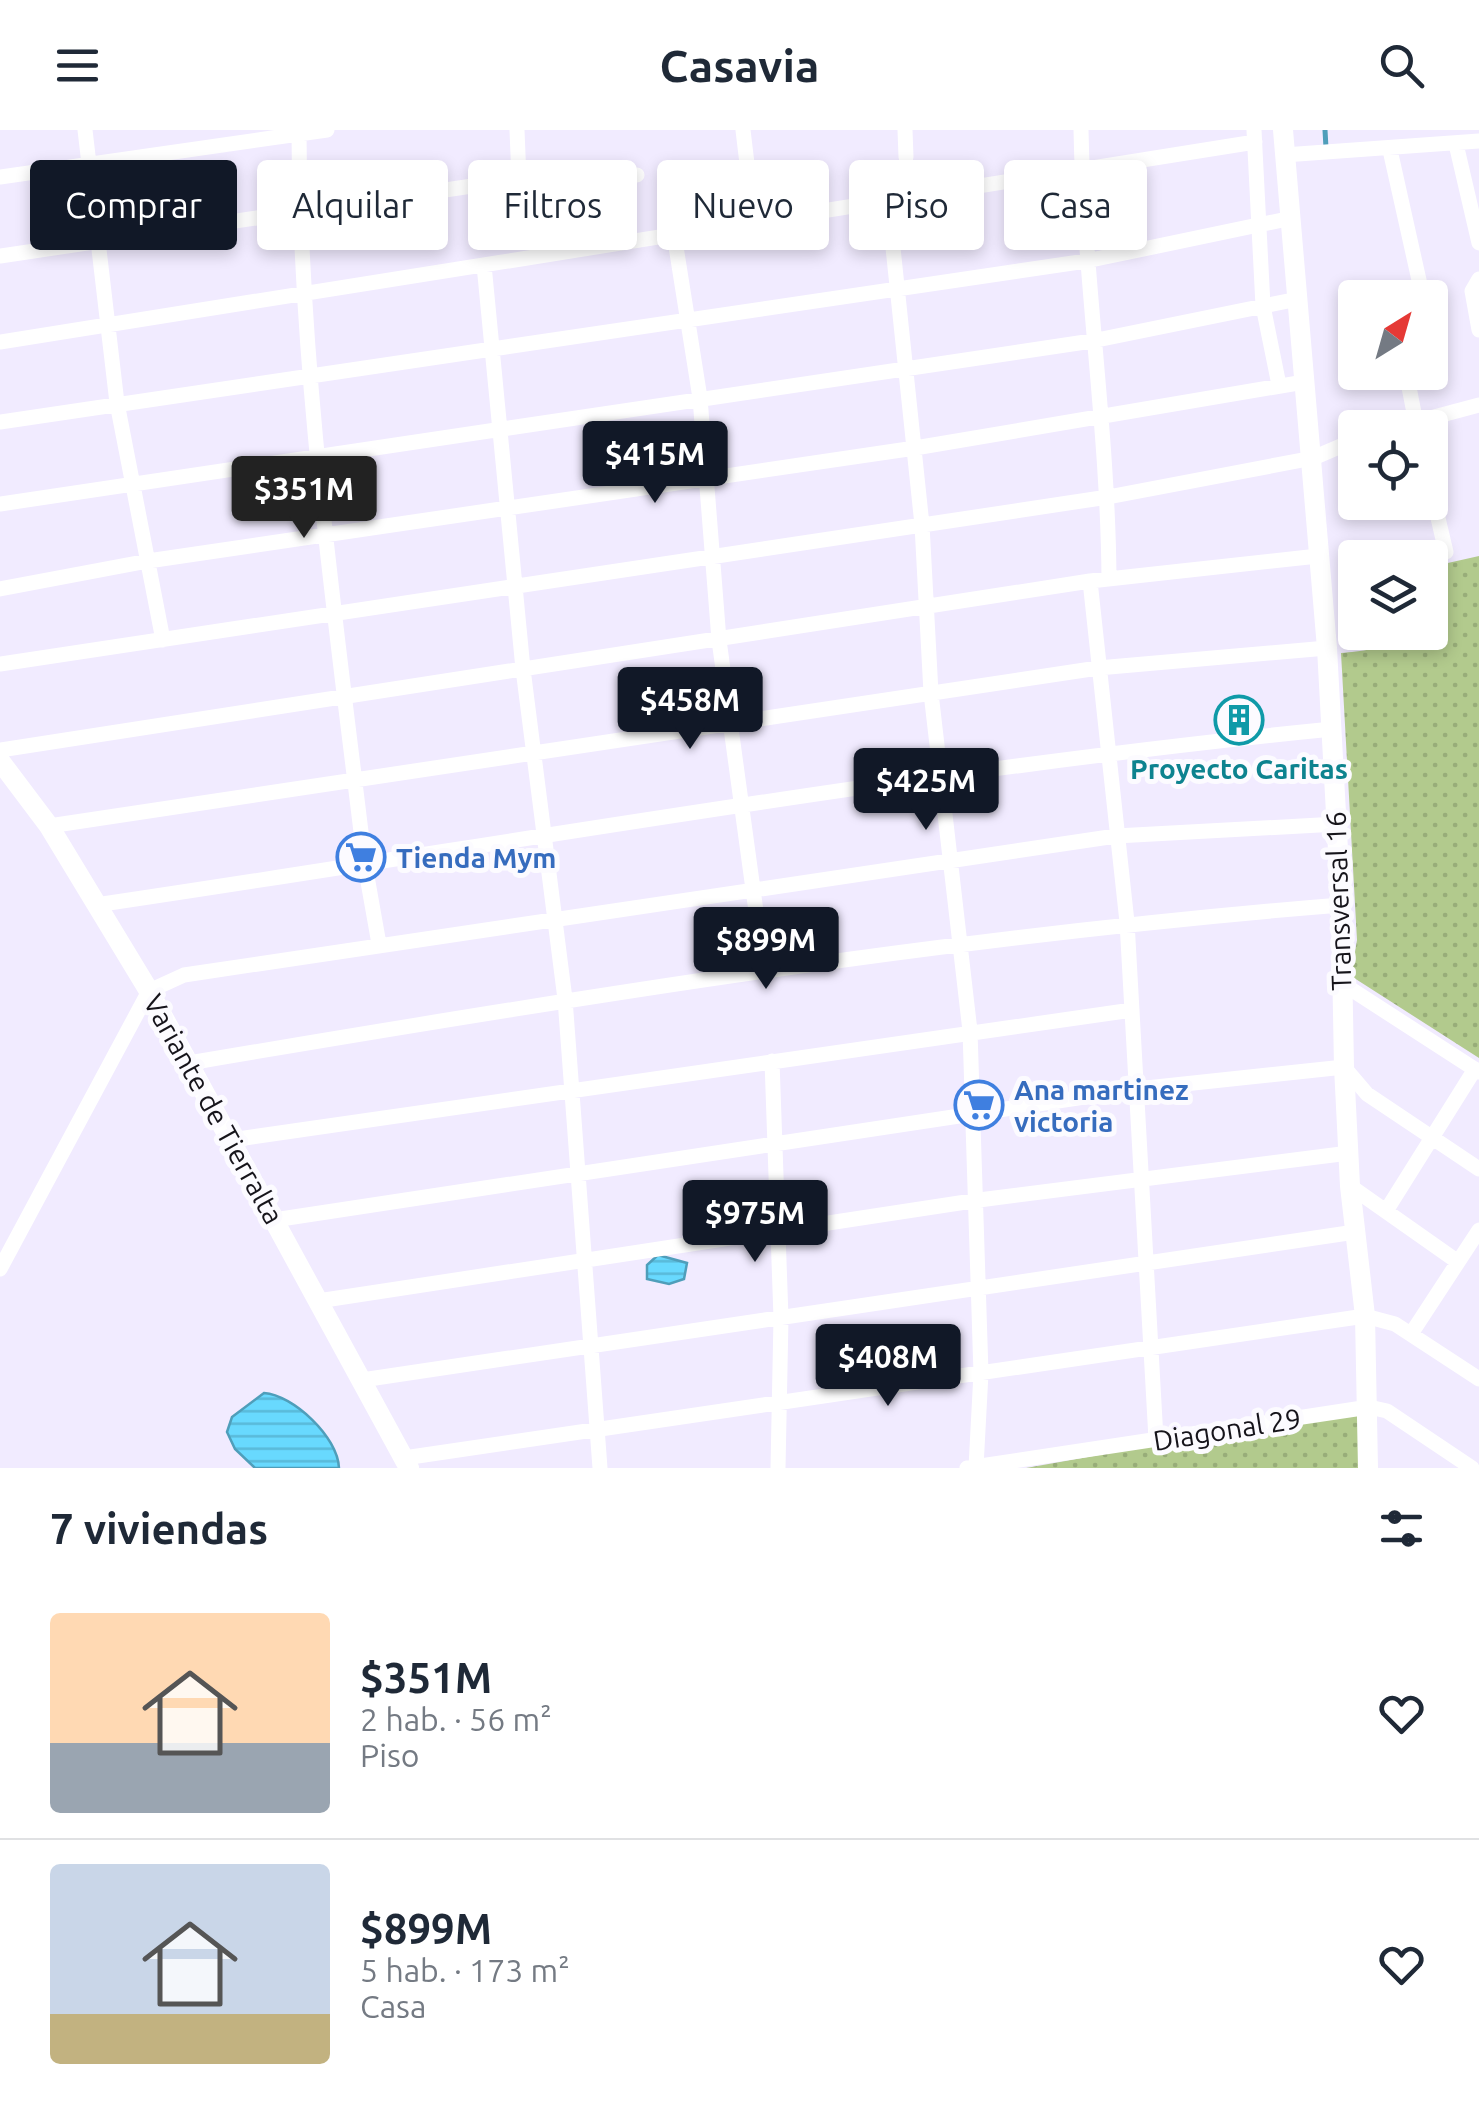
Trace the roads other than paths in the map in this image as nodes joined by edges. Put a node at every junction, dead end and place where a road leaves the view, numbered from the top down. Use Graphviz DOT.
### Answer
graph roads {
  1 [pos="85,130"];
  2 [pos="328,130"];
  3 [pos="517,130"];
  4 [pos="743,130"];
  5 [pos="905,130"];
  6 [pos="1081,130"];
  7 [pos="1283,130"];
  8 [pos="299,132"];
  9 [pos="1254,136"];
  10 [pos="1479,142"];
  11 [pos="1456,144"];
  12 [pos="1390,150"];
  13 [pos="1284,155"];
  14 [pos="906,157"];
  15 [pos="88,160"];
  16 [pos="120,160"];
  17 [pos="298,160"];
  18 [pos="519,160"];
  19 [pos="747,160"];
  20 [pos="1082,160"];
  21 [pos="1133,160"];
  22 [pos="30,173"];
  23 [pos="0,177"];
  24 [pos="1292,218"];
  25 [pos="1259,225"];
  26 [pos="657,237"];
  27 [pos="1479,243"];
  28 [pos="44,250"];
  29 [pos="97,250"];
  30 [pos="300,250"];
  31 [pos="677,250"];
  32 [pos="894,250"];
  33 [pos="1086,250"];
  34 [pos="0,256"];
  35 [pos="1086,260"];
  36 [pos="484,265"];
  37 [pos="1479,279"];
  38 [pos="1419,280"];
  39 [pos="899,288"];
  40 [pos="304,294"];
  41 [pos="1298,299"];
  42 [pos="1263,306"];
  43 [pos="690,318"];
  44 [pos="106,325"];
  45 [pos="1479,330"];
  46 [pos="1092,341"];
  47 [pos="0,342"];
  48 [pos="493,350"];
  49 [pos="907,369"];
  50 [pos="309,376"];
  51 [pos="1304,382"];
  52 [pos="1279,386"];
  53 [pos="700,398"];
  54 [pos="117,403"];
  55 [pos="1479,405"];
  56 [pos="1448,414"];
  57 [pos="1100,417"];
  58 [pos="0,422"];
  59 [pos="499,430"];
  60 [pos="1338,447"];
  61 [pos="915,448"];
  62 [pos="317,454"];
  63 [pos="1313,458"];
  64 [pos="705,476"];
  65 [pos="131,481"];
  66 [pos="1108,497"];
  67 [pos="0,504"];
  68 [pos="508,506"];
  69 [pos="922,525"];
  70 [pos="326,534"];
  71 [pos="1318,556"];
  72 [pos="711,558"];
  73 [pos="148,560"];
  74 [pos="1109,578"];
  75 [pos="1090,581"];
  76 [pos="0,589"];
  77 [pos="515,590"];
  78 [pos="925,609"];
  79 [pos="334,615"];
  80 [pos="163,640"];
  81 [pos="719,640"];
  82 [pos="1327,648"];
  83 [pos="0,664"];
  84 [pos="1098,668"];
  85 [pos="523,669"];
  86 [pos="931,693"];
  87 [pos="344,696"];
  88 [pos="730,724"];
  89 [pos="1332,729"];
  90 [pos="0,750"];
  91 [pos="534,751"];
  92 [pos="1110,751"];
  93 [pos="0,761"];
  94 [pos="940,777"];
  95 [pos="355,781"];
  96 [pos="739,803"];
  97 [pos="1336,824"];
  98 [pos="49,826"];
  99 [pos="546,836"];
  100 [pos="1116,836"];
  101 [pos="954,859"];
  102 [pos="364,866"];
  103 [pos="752,887"];
  104 [pos="96,905"];
  105 [pos="1342,905"];
  106 [pos="555,918"];
  107 [pos="1127,922"];
  108 [pos="962,943"];
  109 [pos="379,944"];
  110 [pos="764,970"];
  111 [pos="1340,982"];
  112 [pos="149,990"];
  113 [pos="565,999"];
  114 [pos="1132,1010"];
  115 [pos="970,1032"];
  116 [pos="772,1061"];
  117 [pos="188,1063"];
  118 [pos="1344,1067"];
  119 [pos="1477,1071"];
  120 [pos="571,1090"];
  121 [pos="1137,1090"];
  122 [pos="973,1114"];
  123 [pos="1431,1138"];
  124 [pos="230,1140"];
  125 [pos="777,1144"];
  126 [pos="1348,1152"];
  127 [pos="1479,1170"];
  128 [pos="578,1174"];
  129 [pos="1142,1178"];
  130 [pos="1350,1186"];
  131 [pos="979,1200"];
  132 [pos="1386,1211"];
  133 [pos="274,1220"];
  134 [pos="776,1229"];
  135 [pos="1479,1230"];
  136 [pos="1354,1232"];
  137 [pos="585,1260"];
  138 [pos="1150,1262"];
  139 [pos="1458,1262"];
  140 [pos="0,1269"];
  141 [pos="978,1288"];
  142 [pos="318,1301"];
  143 [pos="1365,1316"];
  144 [pos="780,1318"];
  145 [pos="1411,1334"];
  146 [pos="592,1346"];
  147 [pos="1153,1348"];
  148 [pos="981,1373"];
  149 [pos="1479,1379"];
  150 [pos="362,1380"];
  151 [pos="780,1402"];
  152 [pos="1370,1407"];
  153 [pos="599,1430"];
  154 [pos="1156,1440"];
  155 [pos="407,1463"];
  156 [pos="976,1467"];
  157 [pos="600,1468"];
  158 [pos="778,1468"];
  159 [pos="967,1468"];
  160 [pos="1368,1468"];
  161 [pos="1472,1468"];
  1 -- 15 [label="street"];
  2 -- 8 [label="street"];
  3 -- 18 [label="street"];
  4 -- 19 [label="street"];
  5 -- 14 [label="street"];
  6 -- 20 [label="street"];
  7 -- 13 [label="main road, Transversal 16"];
  8 -- 16 [label="street"];
  8 -- 17 [label="street"];
  9 -- 21 [label="street"];
  9 -- 25 [label="street"];
  10 -- 11 [label="street"];
  11 -- 12 [label="street"];
  11 -- 27 [label="street"];
  12 -- 13 [label="street"];
  12 -- 38 [label="street"];
  13 -- 24 [label="main road, Transversal 16"];
  22 -- 23 [label="street"];
  24 -- 25 [label="street"];
  24 -- 41 [label="main road, Transversal 16"];
  25 -- 35 [label="street"];
  25 -- 42 [label="street"];
  26 -- 36 [label="street"];
  28 -- 34 [label="street"];
  29 -- 44 [label="street"];
  30 -- 40 [label="street"];
  31 -- 43 [label="street"];
  32 -- 39 [label="street"];
  33 -- 35 [label="street"];
  35 -- 39 [label="street"];
  35 -- 46 [label="street"];
  36 -- 40 [label="street"];
  36 -- 48 [label="street"];
  37 -- 45 [label="street"];
  39 -- 43 [label="street"];
  39 -- 49 [label="street"];
  40 -- 44 [label="street"];
  40 -- 50 [label="street"];
  41 -- 42 [label="street"];
  41 -- 51 [label="main road, Transversal 16"];
  42 -- 46 [label="street"];
  42 -- 52 [label="street"];
  43 -- 48 [label="street"];
  43 -- 53 [label="street"];
  44 -- 47 [label="street"];
  44 -- 54 [label="street"];
  46 -- 49 [label="street"];
  46 -- 57 [label="street"];
  48 -- 50 [label="street"];
  48 -- 59 [label="street"];
  49 -- 53 [label="street"];
  49 -- 61 [label="street"];
  50 -- 54 [label="street"];
  50 -- 62 [label="street"];
  51 -- 52 [label="street"];
  51 -- 63 [label="main road, Transversal 16"];
  52 -- 57 [label="street"];
  53 -- 59 [label="street"];
  53 -- 64 [label="street"];
  54 -- 58 [label="street"];
  54 -- 65 [label="street"];
  55 -- 56 [label="street"];
  57 -- 61 [label="street"];
  57 -- 66 [label="street"];
  59 -- 62 [label="street"];
  59 -- 68 [label="street"];
  60 -- 63 [label="street"];
  61 -- 64 [label="street"];
  61 -- 69 [label="street"];
  62 -- 65 [label="street"];
  62 -- 70 [label="street"];
  63 -- 66 [label="street"];
  63 -- 71 [label="main road, Transversal 16"];
  64 -- 68 [label="street"];
  64 -- 72 [label="street"];
  65 -- 67 [label="street"];
  65 -- 73 [label="street"];
  66 -- 69 [label="street"];
  66 -- 74 [label="street"];
  68 -- 70 [label="street"];
  68 -- 77 [label="street"];
  69 -- 72 [label="street"];
  69 -- 78 [label="street"];
  70 -- 73 [label="street"];
  70 -- 79 [label="street"];
  71 -- 74 [label="street"];
  71 -- 82 [label="main road, Transversal 16"];
  72 -- 77 [label="street"];
  72 -- 81 [label="street"];
  73 -- 76 [label="street"];
  73 -- 80 [label="street"];
  74 -- 75 [label="street"];
  75 -- 78 [label="street"];
  75 -- 84 [label="street"];
  77 -- 79 [label="street"];
  77 -- 85 [label="street"];
  78 -- 81 [label="street"];
  78 -- 86 [label="street"];
  79 -- 80 [label="street"];
  79 -- 87 [label="street"];
  80 -- 83 [label="street"];
  81 -- 85 [label="street"];
  81 -- 88 [label="street"];
  82 -- 84 [label="street"];
  82 -- 89 [label="main road, Transversal 16"];
  84 -- 86 [label="street"];
  84 -- 92 [label="street"];
  85 -- 87 [label="street"];
  85 -- 91 [label="street"];
  86 -- 88 [label="street"];
  86 -- 94 [label="street"];
  87 -- 90 [label="street"];
  87 -- 95 [label="street"];
  88 -- 91 [label="street"];
  88 -- 96 [label="street"];
  89 -- 92 [label="street"];
  89 -- 97 [label="main road, Transversal 16"];
  91 -- 95 [label="street"];
  91 -- 99 [label="street"];
  92 -- 94 [label="street"];
  92 -- 100 [label="street"];
  93 -- 98 [label="main road, Variante de Tierralta"];
  94 -- 96 [label="street"];
  94 -- 101 [label="street"];
  95 -- 98 [label="street"];
  95 -- 102 [label="street"];
  96 -- 99 [label="street"];
  96 -- 103 [label="street"];
  97 -- 100 [label="street"];
  97 -- 105 [label="main road, Transversal 16"];
  98 -- 104 [label="main road, Variante de Tierralta"];
  99 -- 102 [label="street"];
  99 -- 106 [label="street"];
  100 -- 101 [label="street"];
  100 -- 107 [label="street"];
  101 -- 103 [label="street"];
  101 -- 108 [label="street"];
  102 -- 104 [label="street"];
  102 -- 109 [label="street"];
  103 -- 106 [label="street"];
  103 -- 110 [label="street"];
  104 -- 112 [label="main road, Variante de Tierralta"];
  105 -- 107 [label="street"];
  105 -- 111 [label="main road, Transversal 16"];
  106 -- 109 [label="street"];
  106 -- 113 [label="street"];
  107 -- 108 [label="street"];
  107 -- 114 [label="street"];
  108 -- 110 [label="street"];
  108 -- 115 [label="street"];
  109 -- 112 [label="street"];
  110 -- 113 [label="street"];
  111 -- 118 [label="main road, Transversal 16"];
  111 -- 119 [label="street"];
  112 -- 117 [label="main road, Variante de Tierralta"];
  112 -- 140 [label="street"];
  113 -- 117 [label="street"];
  113 -- 120 [label="street"];
  114 -- 115 [label="street"];
  114 -- 121 [label="street"];
  115 -- 116 [label="street"];
  115 -- 122 [label="street"];
  116 -- 120 [label="street"];
  116 -- 125 [label="street"];
  117 -- 124 [label="main road, Variante de Tierralta"];
  118 -- 121 [label="street"];
  118 -- 123 [label="street"];
  118 -- 126 [label="main road, Transversal 16"];
  119 -- 123 [label="street"];
  120 -- 124 [label="street"];
  120 -- 128 [label="street"];
  121 -- 122 [label="street"];
  121 -- 129 [label="street"];
  122 -- 125 [label="street"];
  122 -- 131 [label="street"];
  123 -- 127 [label="street"];
  123 -- 132 [label="street"];
  124 -- 133 [label="main road, Variante de Tierralta"];
  125 -- 128 [label="street"];
  125 -- 134 [label="street"];
  126 -- 129 [label="street"];
  126 -- 130 [label="main road, Transversal 16"];
  128 -- 133 [label="street"];
  128 -- 137 [label="street"];
  129 -- 131 [label="street"];
  129 -- 138 [label="street"];
  130 -- 132 [label="street"];
  130 -- 136 [label="main road, Transversal 16"];
  131 -- 134 [label="street"];
  131 -- 141 [label="street"];
  132 -- 139 [label="street"];
  133 -- 142 [label="main road, Variante de Tierralta"];
  134 -- 137 [label="street"];
  134 -- 144 [label="street"];
  135 -- 139 [label="street"];
  136 -- 138 [label="street"];
  136 -- 143 [label="main road, Transversal 16"];
  137 -- 142 [label="street"];
  137 -- 146 [label="street"];
  138 -- 141 [label="street"];
  138 -- 147 [label="street"];
  139 -- 145 [label="street"];
  141 -- 144 [label="street"];
  141 -- 148 [label="street"];
  142 -- 150 [label="main road, Variante de Tierralta"];
  143 -- 145 [label="street"];
  143 -- 147 [label="street"];
  143 -- 152 [label="main road, Transversal 16"];
  144 -- 146 [label="street"];
  144 -- 151 [label="street"];
  145 -- 149 [label="street"];
  146 -- 150 [label="street"];
  146 -- 153 [label="street"];
  147 -- 148 [label="street"];
  147 -- 154 [label="street"];
  148 -- 151 [label="street"];
  148 -- 156 [label="street"];
  150 -- 155 [label="main road, Variante de Tierralta"];
  151 -- 153 [label="street"];
  151 -- 158 [label="street"];
  152 -- 154 [label="street, Diagonal 29"];
  152 -- 160 [label="main road, Transversal 16"];
  152 -- 161 [label="street"];
  153 -- 155 [label="street"];
  153 -- 157 [label="street"];
  154 -- 156 [label="street, Diagonal 29"];
  156 -- 159 [label="street, Diagonal 29"];
}
